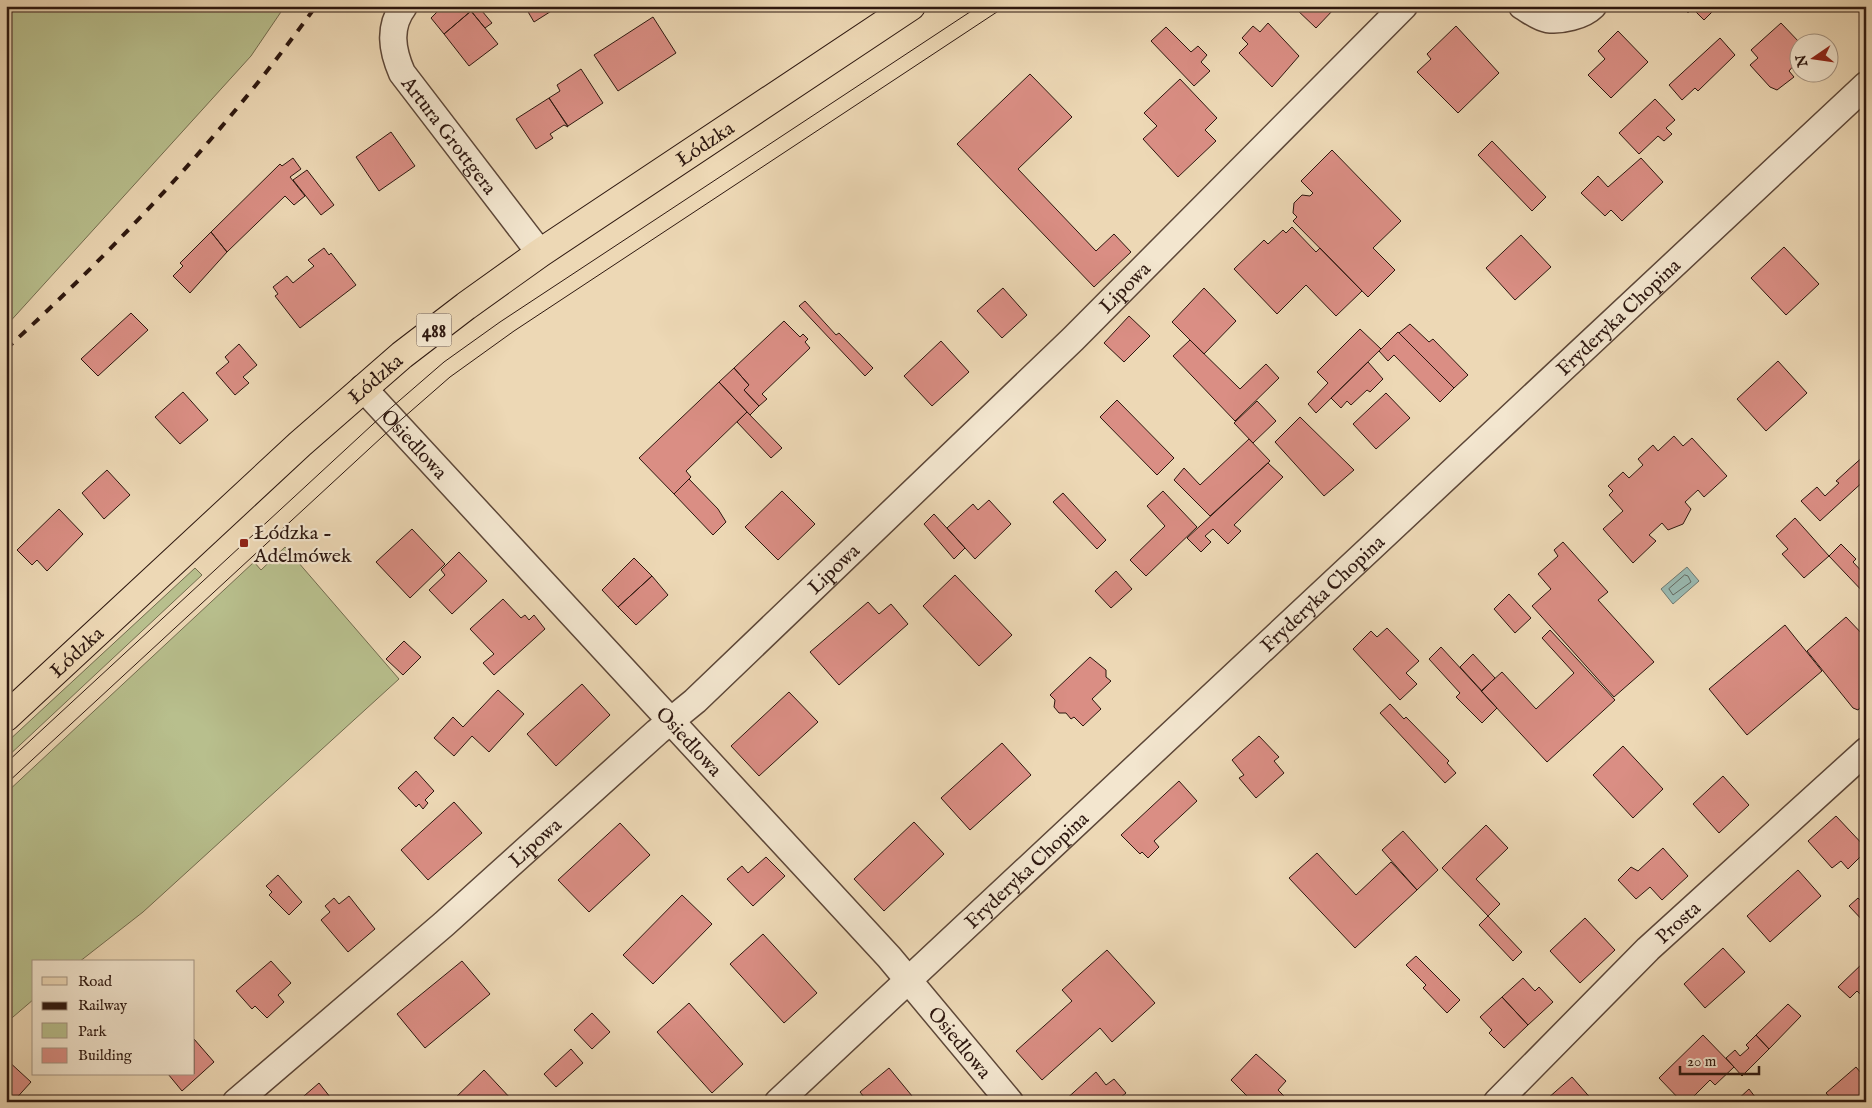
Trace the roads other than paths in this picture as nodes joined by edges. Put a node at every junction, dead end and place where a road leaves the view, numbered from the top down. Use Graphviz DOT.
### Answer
graph roads {
  1 [pos="404,6"];
  2 [pos="911,6"];
  3 [pos="1404,6"];
  4 [pos="1522,6"];
  5 [pos="1593,6"];
  6 [pos="1866,85"];
  7 [pos="540,253"];
  8 [pos="363,388"];
  9 [pos="6,718"];
  10 [pos="669,721"];
  11 [pos="1866,751"];
  12 [pos="910,980"];
  13 [pos="236,1102"];
  14 [pos="778,1102"];
  15 [pos="1010,1102"];
  16 [pos="1498,1102"];
  1 -- 7 [label="street, Artura Grottgera"];
  2 -- 7 [label="main road, Łódzka / 488"];
  3 -- 10 [label="street, Lipowa"];
  4 -- 5 [label="street"];
  6 -- 12 [label="street, Fryderyka Chopina"];
  7 -- 8 [label="main road, Łódzka / 488"];
  8 -- 9 [label="main road, Łódzka / 488"];
  8 -- 10 [label="street, Osiedlowa"];
  10 -- 12 [label="street, Osiedlowa"];
  10 -- 13 [label="street, Lipowa"];
  11 -- 16 [label="street, Prosta"];
  12 -- 14 [label="street, Fryderyka Chopina"];
  12 -- 15 [label="street, Osiedlowa"];
}
